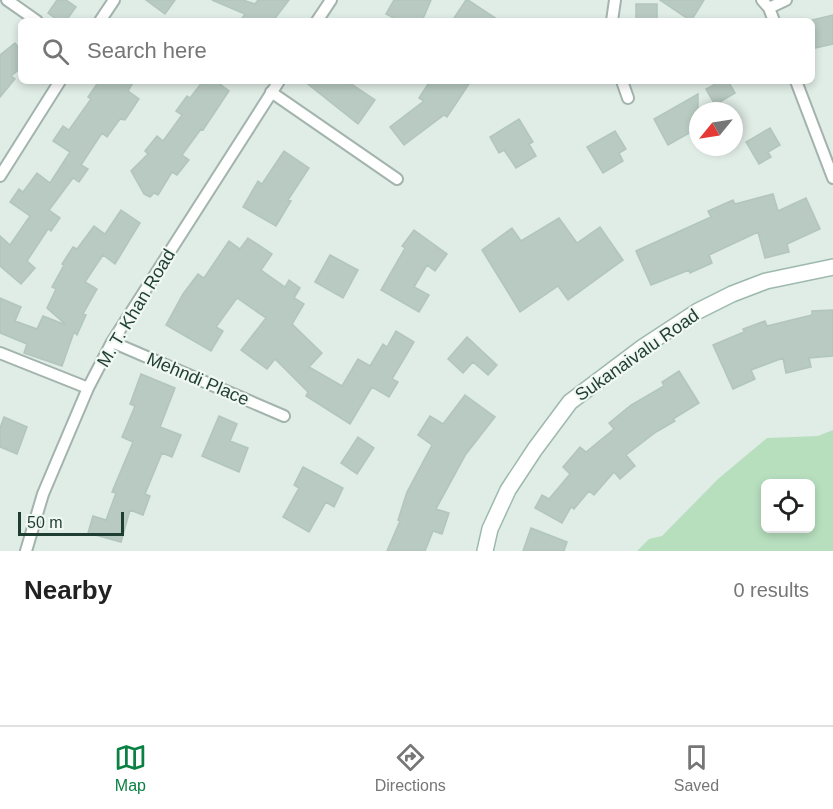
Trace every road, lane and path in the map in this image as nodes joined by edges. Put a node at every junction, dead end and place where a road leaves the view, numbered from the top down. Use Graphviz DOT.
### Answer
graph roads {
  1 [pos="7,0"];
  2 [pos="114,0"];
  3 [pos="331,0"];
  4 [pos="615,0"];
  5 [pos="786,0"];
  6 [pos="765,4"];
  7 [pos="33,18"];
  8 [pos="102,18"];
  9 [pos="319,18"];
  10 [pos="612,18"];
  11 [pos="772,18"];
  12 [pos="58,84"];
  13 [pos="277,84"];
  14 [pos="623,84"];
  15 [pos="797,84"];
  16 [pos="271,92"];
  17 [pos="628,98"];
  18 [pos="0,176"];
  19 [pos="833,178"];
  20 [pos="397,179"];
  21 [pos="833,267"];
  22 [pos="112,342"];
  23 [pos="0,353"];
  24 [pos="88,388"];
  25 [pos="284,416"];
  26 [pos="26,551"];
  27 [pos="484,551"];
  1 -- 7 [label="street"];
  2 -- 8 [label="street"];
  3 -- 9 [label="street"];
  4 -- 10 [label="street"];
  5 -- 6 [label="street"];
  6 -- 11 [label="street"];
  12 -- 18 [label="street"];
  13 -- 16 [label="street, M. T. Khan Road"];
  14 -- 17 [label="street"];
  15 -- 19 [label="street"];
  16 -- 20 [label="street"];
  16 -- 22 [label="street, M. T. Khan Road"];
  21 -- 27 [label="main road, Sukanaivalu Road"];
  22 -- 24 [label="street, M. T. Khan Road"];
  22 -- 25 [label="street, Mehndi Place"];
  23 -- 24 [label="street"];
  24 -- 26 [label="street, M. T. Khan Road"];
}
